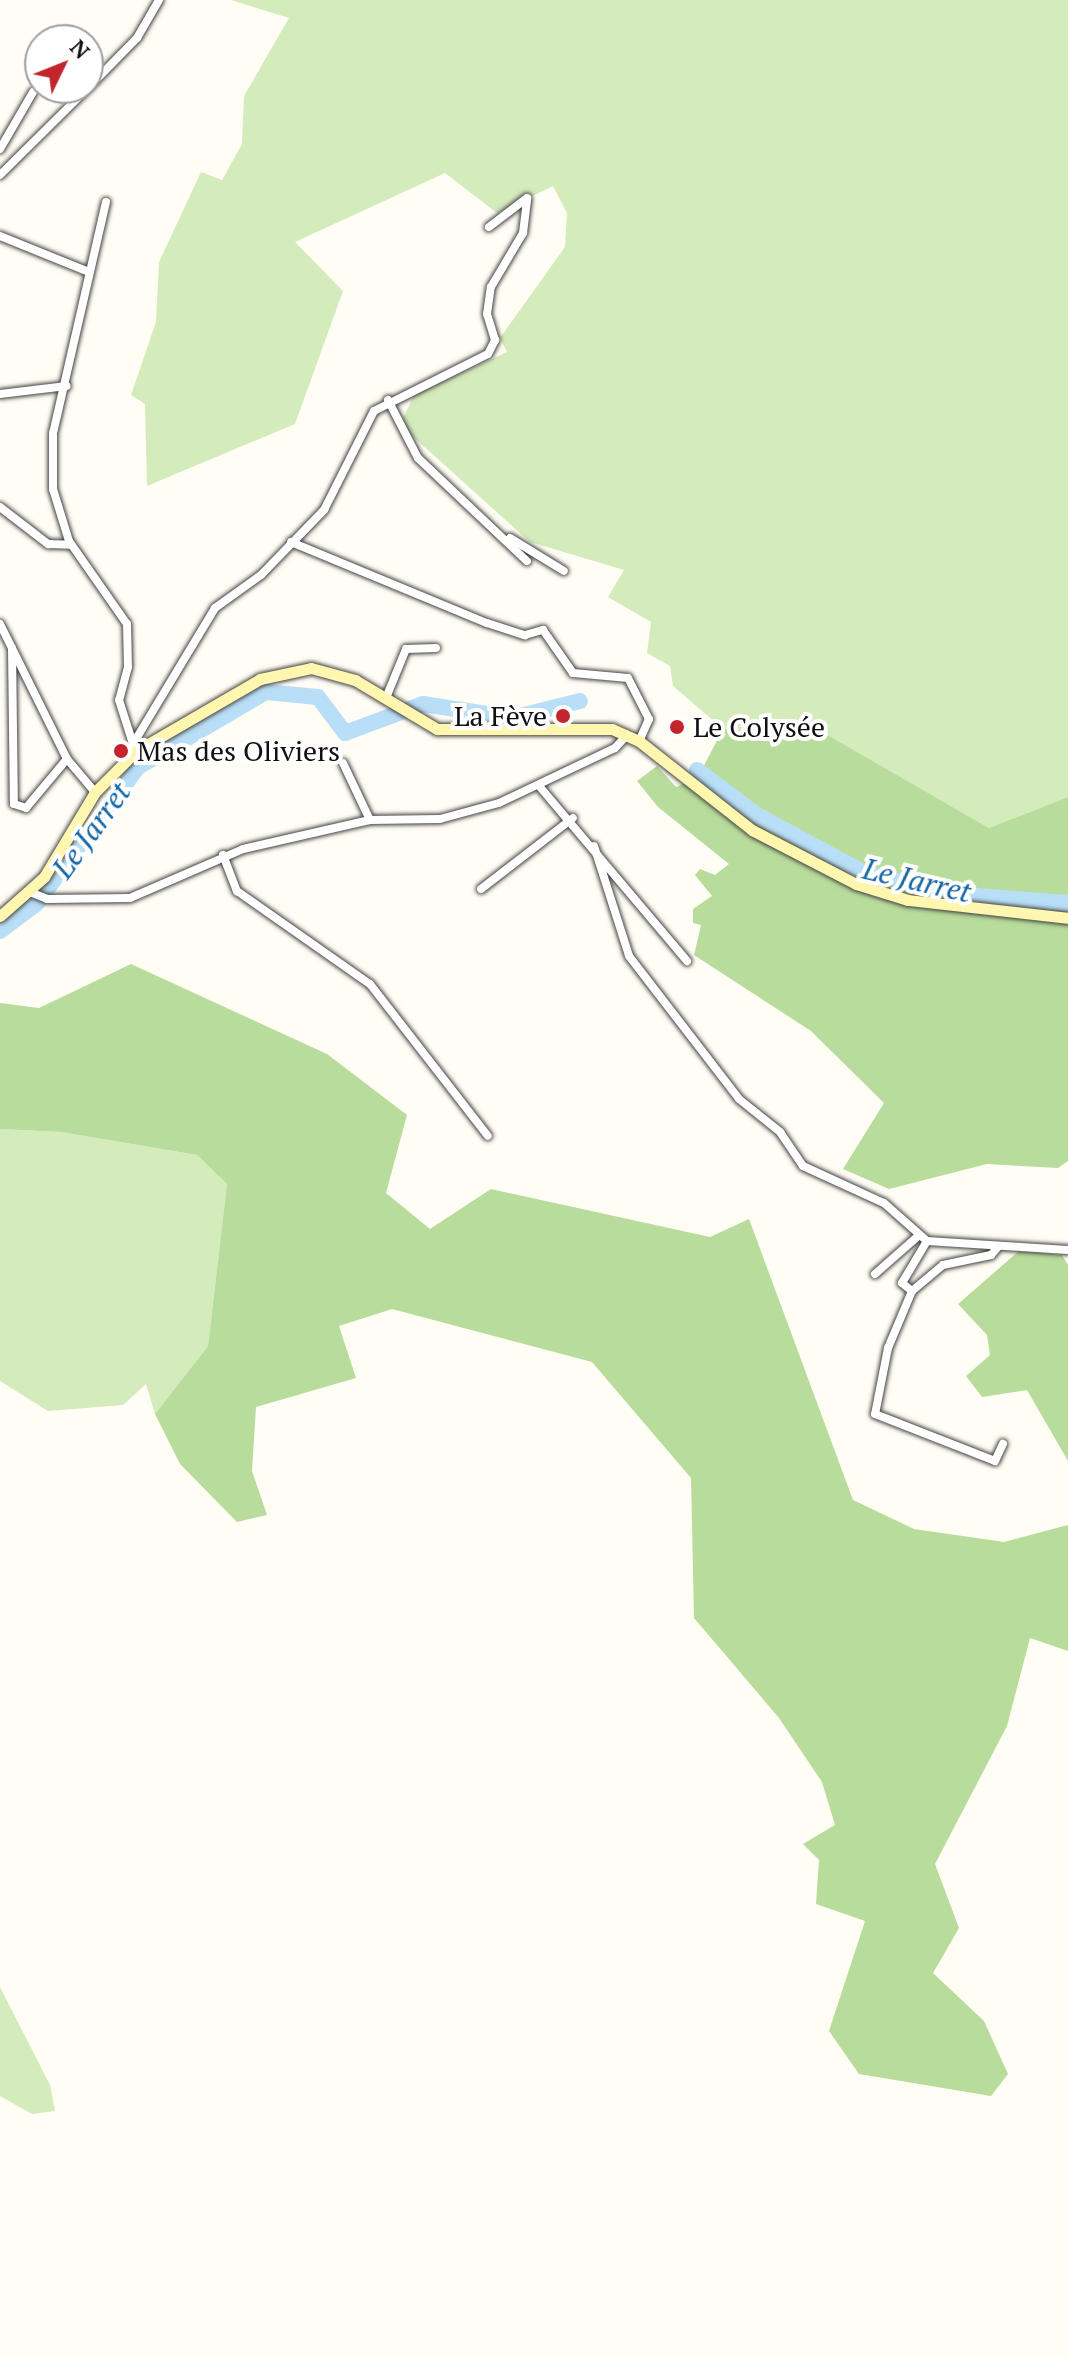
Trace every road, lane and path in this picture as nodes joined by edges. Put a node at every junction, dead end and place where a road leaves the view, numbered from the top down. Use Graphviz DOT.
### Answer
graph roads {
  1 [pos="159,0"];
  2 [pos="104,72"];
  3 [pos="26,104"];
  4 [pos="72,104"];
  5 [pos="0,149"];
  6 [pos="0,175"];
  7 [pos="106,202"];
  8 [pos="489,227"];
  9 [pos="0,236"];
  10 [pos="89,272"];
  11 [pos="67,386"];
  12 [pos="0,394"];
  13 [pos="388,400"];
  14 [pos="0,507"];
  15 [pos="499,531"];
  16 [pos="291,542"];
  17 [pos="71,545"];
  18 [pos="527,561"];
  19 [pos="564,571"];
  20 [pos="0,624"];
  21 [pos="12,648"];
  22 [pos="436,648"];
  23 [pos="390,702"];
  24 [pos="627,735"];
  25 [pos="639,741"];
  26 [pos="134,748"];
  27 [pos="67,759"];
  28 [pos="343,763"];
  29 [pos="540,787"];
  30 [pos="95,792"];
  31 [pos="573,818"];
  32 [pos="370,820"];
  33 [pos="594,846"];
  34 [pos="223,855"];
  35 [pos="481,889"];
  36 [pos="34,893"];
  37 [pos="2,910"];
  38 [pos="1068,918"];
  39 [pos="687,961"];
  40 [pos="488,1136"];
  41 [pos="917,1237"];
  42 [pos="927,1241"];
  43 [pos="998,1247"];
  44 [pos="1068,1250"];
  45 [pos="875,1274"];
  46 [pos="912,1291"];
  47 [pos="1003,1444"];
  1 -- 2 [label="street"];
  3 -- 5 [label="street"];
  4 -- 6 [label="street"];
  7 -- 10 [label="street"];
  8 -- 13 [label="street"];
  9 -- 10 [label="street"];
  10 -- 11 [label="street"];
  11 -- 12 [label="street"];
  11 -- 17 [label="street"];
  13 -- 15 [label="street"];
  13 -- 16 [label="street"];
  14 -- 17 [label="street"];
  15 -- 18 [label="street"];
  15 -- 19 [label="street"];
  16 -- 25 [label="street"];
  16 -- 26 [label="street"];
  17 -- 26 [label="street"];
  20 -- 21 [label="street"];
  21 -- 27 [label="street"];
  21 -- 27 [label="street"];
  22 -- 23 [label="street"];
  23 -- 24 [label="main road"];
  23 -- 26 [label="main road"];
  24 -- 25 [label="main road"];
  24 -- 29 [label="street"];
  25 -- 38 [label="main road"];
  26 -- 30 [label="main road"];
  27 -- 30 [label="street"];
  28 -- 32 [label="street"];
  29 -- 31 [label="street"];
  29 -- 32 [label="street"];
  30 -- 36 [label="main road"];
  31 -- 33 [label="street"];
  31 -- 35 [label="street"];
  32 -- 34 [label="street"];
  33 -- 39 [label="street"];
  33 -- 41 [label="street"];
  34 -- 36 [label="street"];
  34 -- 40 [label="street"];
  36 -- 37 [label="main road"];
  41 -- 42 [label="street"];
  41 -- 45 [label="street"];
  42 -- 43 [label="street"];
  42 -- 46 [label="street"];
  43 -- 44 [label="street"];
  43 -- 46 [label="street"];
  46 -- 47 [label="street"];
}
